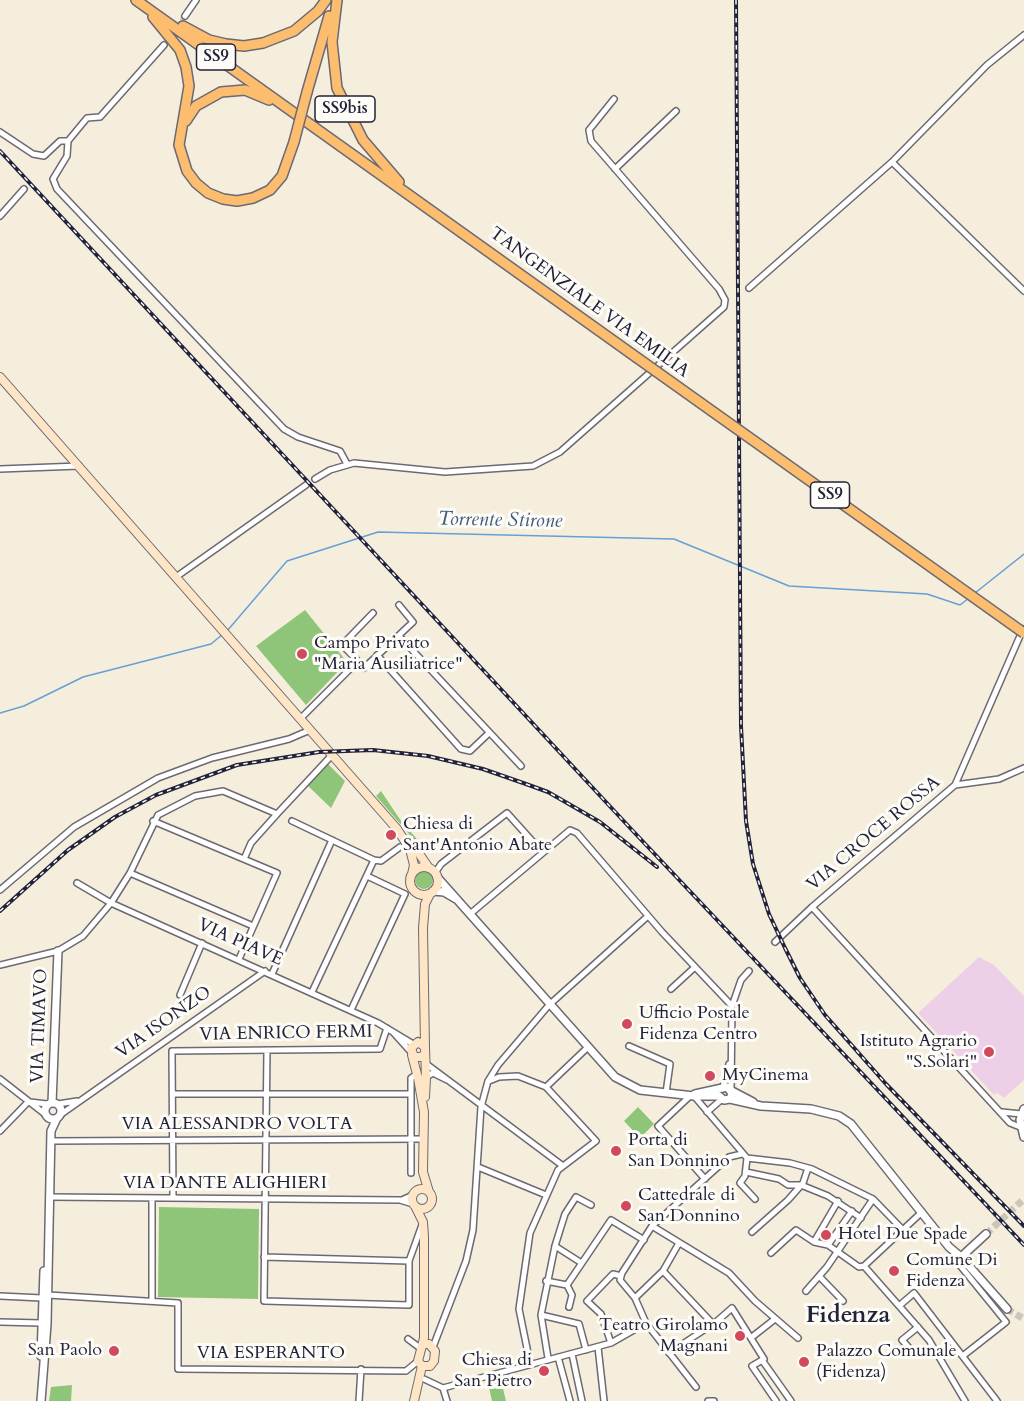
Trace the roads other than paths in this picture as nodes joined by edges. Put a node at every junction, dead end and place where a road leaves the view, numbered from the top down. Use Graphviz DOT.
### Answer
graph roads {
  1 [pos="196,0"];
  2 [pos="326,0"];
  3 [pos="335,0"];
  4 [pos="138,2"];
  5 [pos="185,16"];
  6 [pos="1024,35"];
  7 [pos="164,45"];
  8 [pos="614,99"];
  9 [pos="290,110"];
  10 [pos="676,111"];
  11 [pos="0,132"];
  12 [pos="181,132"];
  13 [pos="68,141"];
  14 [pos="892,162"];
  15 [pos="615,169"];
  16 [pos="24,189"];
  17 [pos="413,197"];
  18 [pos="0,216"];
  19 [pos="749,288"];
  20 [pos="1024,291"];
  21 [pos="0,377"];
  22 [pos="347,464"];
  23 [pos="79,466"];
  24 [pos="0,469"];
  25 [pos="315,479"];
  26 [pos="306,485"];
  27 [pos="176,577"];
  28 [pos="399,605"];
  29 [pos="373,613"];
  30 [pos="1024,628"];
  31 [pos="1024,633"];
  32 [pos="399,636"];
  33 [pos="377,655"];
  34 [pos="358,661"];
  35 [pos="300,718"];
  36 [pos="310,730"];
  37 [pos="489,733"];
  38 [pos="332,755"];
  39 [pos="521,766"];
  40 [pos="1024,768"];
  41 [pos="955,785"];
  42 [pos="277,814"];
  43 [pos="153,820"];
  44 [pos="292,821"];
  45 [pos="397,829"];
  46 [pos="332,840"];
  47 [pos="399,848"];
  48 [pos="542,852"];
  49 [pos="244,859"];
  50 [pos="374,860"];
  51 [pos="434,872"];
  52 [pos="130,873"];
  53 [pos="412,874"];
  54 [pos="367,876"];
  55 [pos="77,883"];
  56 [pos="0,890"];
  57 [pos="415,892"];
  58 [pos="432,892"];
  59 [pos="460,902"];
  60 [pos="111,903"];
  61 [pos="812,907"];
  62 [pos="470,914"];
  63 [pos="648,916"];
  64 [pos="253,926"];
  65 [pos="423,928"];
  66 [pos="776,942"];
  67 [pos="202,943"];
  68 [pos="58,951"];
  69 [pos="239,959"];
  70 [pos="0,965"];
  71 [pos="695,967"];
  72 [pos="265,971"];
  73 [pos="749,971"];
  74 [pos="272,974"];
  75 [pos="671,989"];
  76 [pos="312,992"];
  77 [pos="180,995"];
  78 [pos="549,1005"];
  79 [pos="732,1006"];
  80 [pos="351,1010"];
  81 [pos="424,1024"];
  82 [pos="389,1030"];
  83 [pos="629,1046"];
  84 [pos="588,1047"];
  85 [pos="413,1049"];
  86 [pos="267,1050"];
  87 [pos="425,1050"];
  88 [pos="425,1063"];
  89 [pos="420,1077"];
  90 [pos="0,1079"];
  91 [pos="448,1081"];
  92 [pos="488,1081"];
  93 [pos="546,1087"];
  94 [pos="666,1093"];
  95 [pos="725,1093"];
  96 [pos="173,1094"];
  97 [pos="411,1094"];
  98 [pos="266,1096"];
  99 [pos="692,1096"];
  100 [pos="82,1100"];
  101 [pos="28,1102"];
  102 [pos="52,1104"];
  103 [pos="481,1107"];
  104 [pos="707,1112"];
  105 [pos="1000,1112"];
  106 [pos="1022,1112"];
  107 [pos="46,1115"];
  108 [pos="58,1116"];
  109 [pos="1020,1127"];
  110 [pos="0,1131"];
  111 [pos="51,1131"];
  112 [pos="1024,1137"];
  113 [pos="412,1138"];
  114 [pos="424,1139"];
  115 [pos="174,1140"];
  116 [pos="265,1140"];
  117 [pos="51,1141"];
  118 [pos="742,1154"];
  119 [pos="747,1158"];
  120 [pos="563,1166"];
  121 [pos="478,1167"];
  122 [pos="808,1168"];
  123 [pos="423,1172"];
  124 [pos="746,1172"];
  125 [pos="411,1173"];
  126 [pos="705,1179"];
  127 [pos="801,1185"];
  128 [pos="429,1192"];
  129 [pos="546,1195"];
  130 [pos="49,1197"];
  131 [pos="152,1198"];
  132 [pos="173,1198"];
  133 [pos="264,1199"];
  134 [pos="754,1199"];
  135 [pos="873,1199"];
  136 [pos="414,1200"];
  137 [pos="838,1201"];
  138 [pos="591,1205"];
  139 [pos="428,1207"];
  140 [pos="852,1211"];
  141 [pos="922,1212"];
  142 [pos="861,1218"];
  143 [pos="423,1222"];
  144 [pos="652,1226"];
  145 [pos="902,1229"];
  146 [pos="752,1232"];
  147 [pos="986,1234"];
  148 [pos="644,1240"];
  149 [pos="814,1242"];
  150 [pos="679,1243"];
  151 [pos="828,1245"];
  152 [pos="555,1246"];
  153 [pos="838,1252"];
  154 [pos="771,1253"];
  155 [pos="264,1257"];
  156 [pos="960,1257"];
  157 [pos="409,1261"];
  158 [pos="580,1262"];
  159 [pos="864,1266"];
  160 [pos="663,1271"];
  161 [pos="621,1276"];
  162 [pos="819,1276"];
  163 [pos="546,1281"];
  164 [pos="567,1285"];
  165 [pos="806,1291"];
  166 [pos="0,1296"];
  167 [pos="45,1297"];
  168 [pos="635,1298"];
  169 [pos="152,1300"];
  170 [pos="843,1301"];
  171 [pos="899,1306"];
  172 [pos="569,1307"];
  173 [pos="1007,1309"];
  174 [pos="541,1315"];
  175 [pos="776,1319"];
  176 [pos="0,1322"];
  177 [pos="41,1323"];
  178 [pos="646,1323"];
  179 [pos="713,1324"];
  180 [pos="918,1327"];
  181 [pos="752,1336"];
  182 [pos="798,1338"];
  183 [pos="408,1339"];
  184 [pos="611,1343"];
  185 [pos="426,1344"];
  186 [pos="598,1347"];
  187 [pos="586,1350"];
  188 [pos="911,1350"];
  189 [pos="572,1353"];
  190 [pos="669,1353"];
  191 [pos="964,1354"];
  192 [pos="558,1357"];
  193 [pos="548,1358"];
  194 [pos="763,1360"];
  195 [pos="42,1364"];
  196 [pos="423,1364"];
  197 [pos="530,1364"];
  198 [pos="361,1369"];
  199 [pos="422,1377"];
  200 [pos="696,1387"];
  201 [pos="443,1388"];
  202 [pos="415,1398"];
  203 [pos="41,1401"];
  204 [pos="359,1401"];
  205 [pos="447,1401"];
  206 [pos="570,1401"];
  207 [pos="582,1401"];
  208 [pos="604,1401"];
  209 [pos="777,1401"];
  210 [pos="791,1401"];
  211 [pos="964,1401"];
  212 [pos="997,1401"];
  1 -- 5 [label="street"];
  2 -- 4 [label="main road"];
  3 -- 12 [label="main road, SS9bis, bridge"];
  3 -- 17 [label="main road, SS9bis"];
  4 -- 9 [label="main road, TANGENZIALE VIA EMILIA / SS9"];
  4 -- 12 [label="main road, SS9bis"];
  6 -- 14 [label="street"];
  7 -- 13 [label="street"];
  8 -- 15 [label="street"];
  9 -- 12 [label="main road, SS9bis"];
  9 -- 17 [label="main road, TANGENZIALE VIA EMILIA / SS9"];
  10 -- 15 [label="street"];
  11 -- 13 [label="street"];
  13 -- 22 [label="street"];
  14 -- 19 [label="street"];
  14 -- 20 [label="street"];
  15 -- 22 [label="street"];
  16 -- 18 [label="street"];
  17 -- 31 [label="main road, TANGENZIALE VIA EMILIA / SS9, bridge"];
  21 -- 23 [label="main road"];
  22 -- 25 [label="street"];
  23 -- 24 [label="street"];
  23 -- 27 [label="main road"];
  26 -- 27 [label="street"];
  27 -- 35 [label="main road"];
  28 -- 32 [label="street"];
  29 -- 34 [label="street"];
  30 -- 41 [label="street, VIA CROCE ROSSA"];
  32 -- 33 [label="street"];
  32 -- 37 [label="street"];
  33 -- 34 [label="street"];
  33 -- 37 [label="street"];
  34 -- 35 [label="street"];
  35 -- 36 [label="main road"];
  36 -- 38 [label="main road"];
  36 -- 56 [label="street"];
  37 -- 39 [label="street"];
  38 -- 42 [label="street"];
  38 -- 45 [label="main road"];
  40 -- 41 [label="street"];
  41 -- 61 [label="street, VIA CROCE ROSSA"];
  42 -- 43 [label="street"];
  42 -- 49 [label="street"];
  43 -- 49 [label="street"];
  43 -- 52 [label="street"];
  44 -- 46 [label="street"];
  45 -- 51 [label="main road"];
  45 -- 53 [label="main road"];
  46 -- 50 [label="street"];
  46 -- 74 [label="street"];
  47 -- 50 [label="street"];
  48 -- 51 [label="street"];
  48 -- 62 [label="street"];
  48 -- 63 [label="street"];
  49 -- 64 [label="street"];
  50 -- 54 [label="street"];
  51 -- 53 [label="main road"];
  51 -- 58 [label="main road"];
  51 -- 59 [label="street"];
  52 -- 60 [label="street"];
  52 -- 64 [label="street"];
  53 -- 57 [label="main road"];
  54 -- 76 [label="street"];
  54 -- 80 [label="street"];
  55 -- 60 [label="street, VIA PIAVE"];
  57 -- 58 [label="main road"];
  57 -- 65 [label="main road"];
  58 -- 59 [label="street"];
  58 -- 65 [label="main road"];
  59 -- 62 [label="street"];
  60 -- 67 [label="street, VIA PIAVE"];
  60 -- 68 [label="street"];
  61 -- 66 [label="street"];
  61 -- 105 [label="street, VIA CROCE ROSSA"];
  62 -- 78 [label="street"];
  63 -- 71 [label="street"];
  63 -- 78 [label="street"];
  64 -- 69 [label="street"];
  65 -- 81 [label="main road"];
  67 -- 69 [label="street, VIA PIAVE"];
  67 -- 77 [label="street"];
  68 -- 70 [label="street"];
  68 -- 102 [label="street, VIA TIMAVO"];
  69 -- 72 [label="street, VIA PIAVE"];
  71 -- 75 [label="street"];
  71 -- 79 [label="street"];
  72 -- 74 [label="street, VIA PIAVE"];
  72 -- 100 [label="street, VIA ISONZO"];
  73 -- 79 [label="street"];
  74 -- 76 [label="street, VIA PIAVE"];
  76 -- 80 [label="street, VIA PIAVE"];
  78 -- 84 [label="street"];
  78 -- 92 [label="street"];
  79 -- 95 [label="street"];
  80 -- 82 [label="street, VIA PIAVE"];
  81 -- 85 [label="main road"];
  81 -- 87 [label="main road"];
  82 -- 85 [label="street, VIA PIAVE"];
  82 -- 86 [label="street, VIA ENRICO FERMI"];
  83 -- 94 [label="street"];
  84 -- 93 [label="street"];
  84 -- 94 [label="street"];
  85 -- 87 [label="main road"];
  85 -- 87 [label="main road"];
  85 -- 89 [label="main road"];
  86 -- 96 [label="street, VIA ENRICO FERMI"];
  86 -- 98 [label="street"];
  87 -- 88 [label="main road"];
  88 -- 89 [label="main road"];
  88 -- 91 [label="street"];
  89 -- 91 [label="street"];
  89 -- 97 [label="street"];
  89 -- 114 [label="main road"];
  90 -- 101 [label="street"];
  91 -- 103 [label="street"];
  92 -- 93 [label="street"];
  92 -- 103 [label="street"];
  93 -- 120 [label="street"];
  94 -- 99 [label="street"];
  95 -- 99 [label="street"];
  95 -- 104 [label="street"];
  95 -- 141 [label="street"];
  96 -- 98 [label="street"];
  96 -- 115 [label="street"];
  97 -- 98 [label="street"];
  97 -- 113 [label="street"];
  98 -- 116 [label="street"];
  99 -- 104 [label="street"];
  99 -- 126 [label="street"];
  100 -- 102 [label="street, VIA ISONZO"];
  100 -- 108 [label="street, VIA ISONZO"];
  101 -- 102 [label="street, VIA ISONZO"];
  101 -- 107 [label="street"];
  101 -- 110 [label="street"];
  102 -- 107 [label="street"];
  102 -- 108 [label="street"];
  103 -- 120 [label="street"];
  103 -- 121 [label="street"];
  104 -- 118 [label="street"];
  105 -- 106 [label="street"];
  105 -- 109 [label="street, VIA CROCE ROSSA"];
  106 -- 109 [label="street"];
  107 -- 108 [label="street"];
  107 -- 111 [label="street"];
  108 -- 111 [label="street"];
  109 -- 112 [label="street"];
  111 -- 117 [label="street"];
  113 -- 114 [label="street, VIA ALESSANDRO VOLTA"];
  113 -- 116 [label="street, VIA ALESSANDRO VOLTA"];
  113 -- 125 [label="street"];
  114 -- 123 [label="main road"];
  115 -- 116 [label="street, VIA ALESSANDRO VOLTA"];
  115 -- 117 [label="street, VIA ALESSANDRO VOLTA"];
  115 -- 132 [label="street"];
  116 -- 133 [label="street"];
  117 -- 130 [label="street"];
  118 -- 119 [label="street"];
  118 -- 126 [label="street"];
  119 -- 122 [label="street"];
  119 -- 124 [label="street"];
  120 -- 129 [label="street"];
  121 -- 129 [label="street"];
  121 -- 185 [label="street"];
  122 -- 127 [label="street"];
  122 -- 135 [label="street"];
  123 -- 128 [label="main road"];
  123 -- 136 [label="main road"];
  124 -- 127 [label="street"];
  124 -- 134 [label="street"];
  126 -- 144 [label="street"];
  127 -- 137 [label="street"];
  127 -- 146 [label="street"];
  128 -- 136 [label="main road"];
  128 -- 139 [label="main road"];
  129 -- 197 [label="street"];
  130 -- 131 [label="street, VIA DANTE ALIGHIERI"];
  130 -- 167 [label="street"];
  131 -- 132 [label="street, VIA DANTE ALIGHIERI"];
  131 -- 169 [label="street"];
  132 -- 133 [label="street, VIA DANTE ALIGHIERI"];
  133 -- 136 [label="street, VIA DANTE ALIGHIERI"];
  133 -- 155 [label="street"];
  135 -- 142 [label="street"];
  135 -- 145 [label="street"];
  136 -- 139 [label="main road"];
  136 -- 143 [label="main road"];
  137 -- 140 [label="street"];
  137 -- 149 [label="street"];
  138 -- 152 [label="street"];
  139 -- 143 [label="main road"];
  140 -- 142 [label="street"];
  140 -- 151 [label="street"];
  141 -- 145 [label="street"];
  141 -- 156 [label="street"];
  142 -- 153 [label="street"];
  143 -- 157 [label="street"];
  143 -- 185 [label="main road"];
  144 -- 148 [label="street"];
  144 -- 150 [label="street"];
  145 -- 159 [label="street"];
  147 -- 156 [label="street"];
  148 -- 158 [label="street"];
  148 -- 161 [label="street"];
  149 -- 151 [label="street"];
  149 -- 154 [label="street"];
  150 -- 160 [label="street"];
  150 -- 175 [label="street"];
  151 -- 153 [label="street"];
  152 -- 158 [label="street"];
  152 -- 163 [label="street"];
  153 -- 159 [label="street"];
  153 -- 162 [label="street"];
  155 -- 157 [label="street"];
  155 -- 157 [label="street"];
  156 -- 173 [label="street"];
  156 -- 191 [label="street"];
  158 -- 164 [label="street"];
  159 -- 171 [label="street"];
  160 -- 168 [label="street"];
  160 -- 179 [label="street"];
  161 -- 168 [label="street"];
  161 -- 184 [label="street"];
  162 -- 165 [label="street"];
  162 -- 170 [label="street"];
  163 -- 164 [label="street"];
  163 -- 174 [label="street"];
  164 -- 172 [label="street"];
  166 -- 167 [label="street"];
  167 -- 169 [label="street"];
  167 -- 177 [label="street"];
  167 -- 195 [label="street"];
  168 -- 178 [label="street"];
  169 -- 198 [label="street, VIA ESPERANTO"];
  171 -- 180 [label="street"];
  171 -- 191 [label="street"];
  174 -- 187 [label="street"];
  174 -- 193 [label="street"];
  175 -- 181 [label="street"];
  175 -- 182 [label="street"];
  176 -- 177 [label="street"];
  177 -- 195 [label="street"];
  178 -- 184 [label="street"];
  178 -- 190 [label="street"];
  179 -- 181 [label="street"];
  179 -- 190 [label="street"];
  180 -- 188 [label="street"];
  180 -- 211 [label="street"];
  181 -- 194 [label="street"];
  183 -- 185 [label="street"];
  184 -- 186 [label="street"];
  185 -- 196 [label="main road"];
  185 -- 196 [label="main road"];
  186 -- 187 [label="street"];
  186 -- 208 [label="street"];
  187 -- 189 [label="street"];
  189 -- 192 [label="street"];
  189 -- 207 [label="street"];
  190 -- 200 [label="street"];
  191 -- 212 [label="street"];
  192 -- 193 [label="street"];
  192 -- 206 [label="street"];
  193 -- 197 [label="street"];
  194 -- 209 [label="street"];
  194 -- 210 [label="street"];
  195 -- 203 [label="street"];
  196 -- 198 [label="street, VIA ESPERANTO"];
  196 -- 199 [label="main road"];
  197 -- 201 [label="street"];
  198 -- 204 [label="street"];
  199 -- 201 [label="street"];
  199 -- 202 [label="main road"];
  201 -- 205 [label="street"];
}
